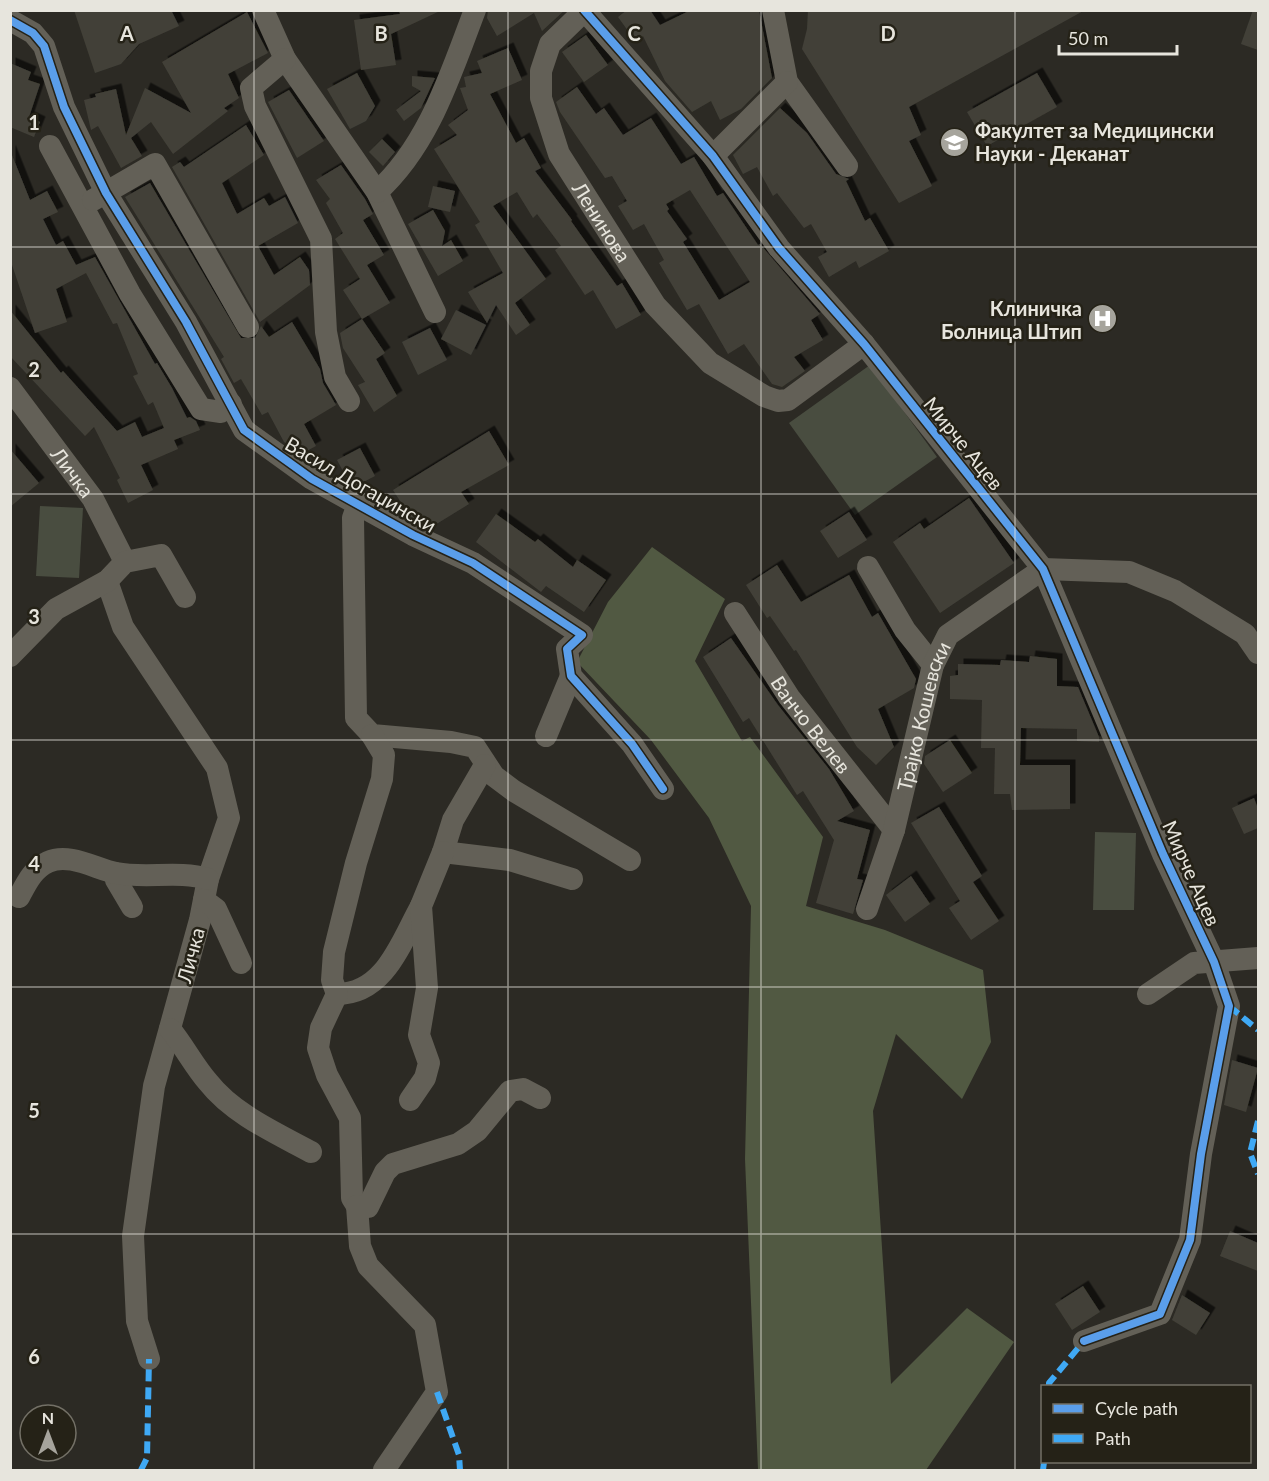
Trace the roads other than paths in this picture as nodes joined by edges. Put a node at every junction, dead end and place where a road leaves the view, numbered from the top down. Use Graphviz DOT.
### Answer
graph roads {
  1 [pos="263,10"];
  2 [pos="476,10"];
  3 [pos="773,10"];
  4 [pos="584,11"];
  5 [pos="10,20"];
  6 [pos="285,59"];
  7 [pos="787,82"];
  8 [pos="50,146"];
  9 [pos="713,156"];
  10 [pos="847,166"];
  11 [pos="377,192"];
  12 [pos="106,193"];
  13 [pos="82,205"];
  14 [pos="435,312"];
  15 [pos="248,327"];
  16 [pos="864,344"];
  17 [pos="10,388"];
  18 [pos="349,401"];
  19 [pos="231,404"];
  20 [pos="358,504"];
  21 [pos="125,562"];
  22 [pos="868,567"];
  23 [pos="1043,569"];
  24 [pos="107,580"];
  25 [pos="185,597"];
  26 [pos="735,613"];
  27 [pos="1258,653"];
  28 [pos="10,656"];
  29 [pos="933,665"];
  30 [pos="572,676"];
  31 [pos="372,735"];
  32 [pos="546,736"];
  33 [pos="485,765"];
  34 [pos="663,789"];
  35 [pos="894,830"];
  36 [pos="443,852"];
  37 [pos="630,860"];
  38 [pos="116,873"];
  39 [pos="572,879"];
  40 [pos="206,890"];
  41 [pos="25,899"];
  42 [pos="421,906"];
  43 [pos="132,907"];
  44 [pos="867,909"];
  45 [pos="1258,958"];
  46 [pos="1214,962"];
  47 [pos="241,963"];
  48 [pos="338,994"];
  49 [pos="1148,994"];
  50 [pos="170,1029"];
  51 [pos="540,1098"];
  52 [pos="410,1100"];
  53 [pos="311,1152"];
  54 [pos="357,1206"];
  55 [pos="1084,1341"];
  56 [pos="149,1359"];
  57 [pos="384,1470"];
  1 -- 6 [label="street"];
  2 -- 11 [label="street"];
  3 -- 7 [label="street"];
  4 -- 9 [label="street, Мирче Ацев"];
  4 -- 16 [label="street, Ленинова"];
  5 -- 12 [label="street, Васил Догаџински"];
  6 -- 11 [label="street"];
  6 -- 18 [label="street"];
  7 -- 9 [label="street"];
  7 -- 10 [label="street"];
  8 -- 13 [label="street"];
  9 -- 16 [label="street, Мирче Ацев"];
  11 -- 14 [label="street"];
  12 -- 13 [label="street"];
  12 -- 15 [label="street"];
  12 -- 19 [label="street, Васил Догаџински"];
  13 -- 19 [label="street"];
  16 -- 23 [label="street, Мирче Ацев"];
  17 -- 21 [label="street, Личка"];
  19 -- 20 [label="street, Васил Догаџински"];
  20 -- 30 [label="street, Васил Догаџински"];
  20 -- 31 [label="street, Васил Догаџински"];
  21 -- 24 [label="street"];
  21 -- 25 [label="street"];
  22 -- 29 [label="street"];
  23 -- 27 [label="street"];
  23 -- 29 [label="street, Трајко Кошевски"];
  23 -- 46 [label="street, Мирче Ацев"];
  24 -- 28 [label="street"];
  24 -- 40 [label="street, Личка"];
  26 -- 35 [label="street, Ванчо Велев"];
  29 -- 35 [label="street, Трајко Кошевски"];
  30 -- 32 [label="street"];
  30 -- 34 [label="street"];
  31 -- 33 [label="street"];
  31 -- 48 [label="street, Васил Догаџински"];
  33 -- 36 [label="street"];
  33 -- 37 [label="street"];
  35 -- 44 [label="street, Трајко Кошевски"];
  36 -- 39 [label="street"];
  36 -- 42 [label="street"];
  38 -- 40 [label="street"];
  38 -- 41 [label="street"];
  38 -- 43 [label="street"];
  40 -- 47 [label="street"];
  40 -- 50 [label="street, Личка"];
  42 -- 48 [label="street"];
  42 -- 52 [label="street"];
  45 -- 46 [label="street"];
  46 -- 49 [label="street"];
  46 -- 55 [label="street, Мирче Ацев"];
  48 -- 54 [label="street"];
  50 -- 53 [label="street"];
  50 -- 56 [label="street, Личка"];
  51 -- 54 [label="street"];
  54 -- 57 [label="street"];
}
